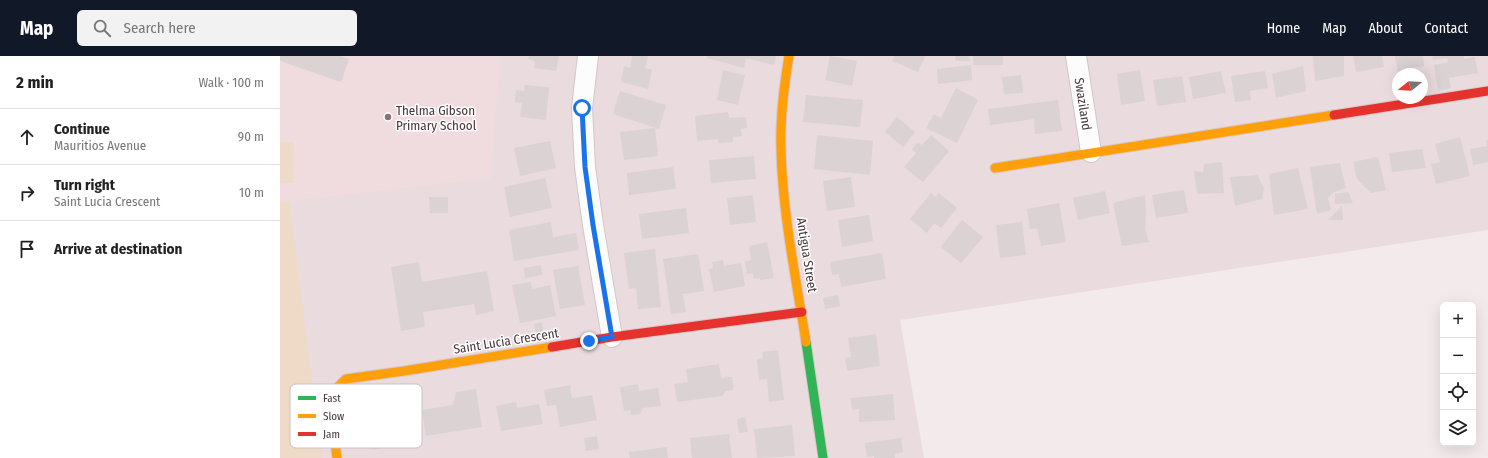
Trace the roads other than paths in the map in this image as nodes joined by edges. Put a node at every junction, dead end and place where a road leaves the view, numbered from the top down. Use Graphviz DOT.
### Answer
graph roads {
  1 [pos="588,56"];
  2 [pos="789,56"];
  3 [pos="1076,56"];
  4 [pos="1488,91"];
  5 [pos="1091,152"];
  6 [pos="995,168"];
  7 [pos="802,312"];
  8 [pos="612,337"];
  9 [pos="341,384"];
  10 [pos="336,448"];
  11 [pos="337,458"];
  12 [pos="823,458"];
  1 -- 8 [label="street"];
  2 -- 7 [label="street, Antigua Street"];
  3 -- 5 [label="street, Swaziland"];
  4 -- 5 [label="street"];
  5 -- 6 [label="street"];
  7 -- 8 [label="street, Saint Lucia Crescent"];
  7 -- 12 [label="street, Antigua Street"];
  8 -- 9 [label="street, Saint Lucia Crescent"];
  10 -- 11 [label="street, Saint Lucia Crescent"];
}
